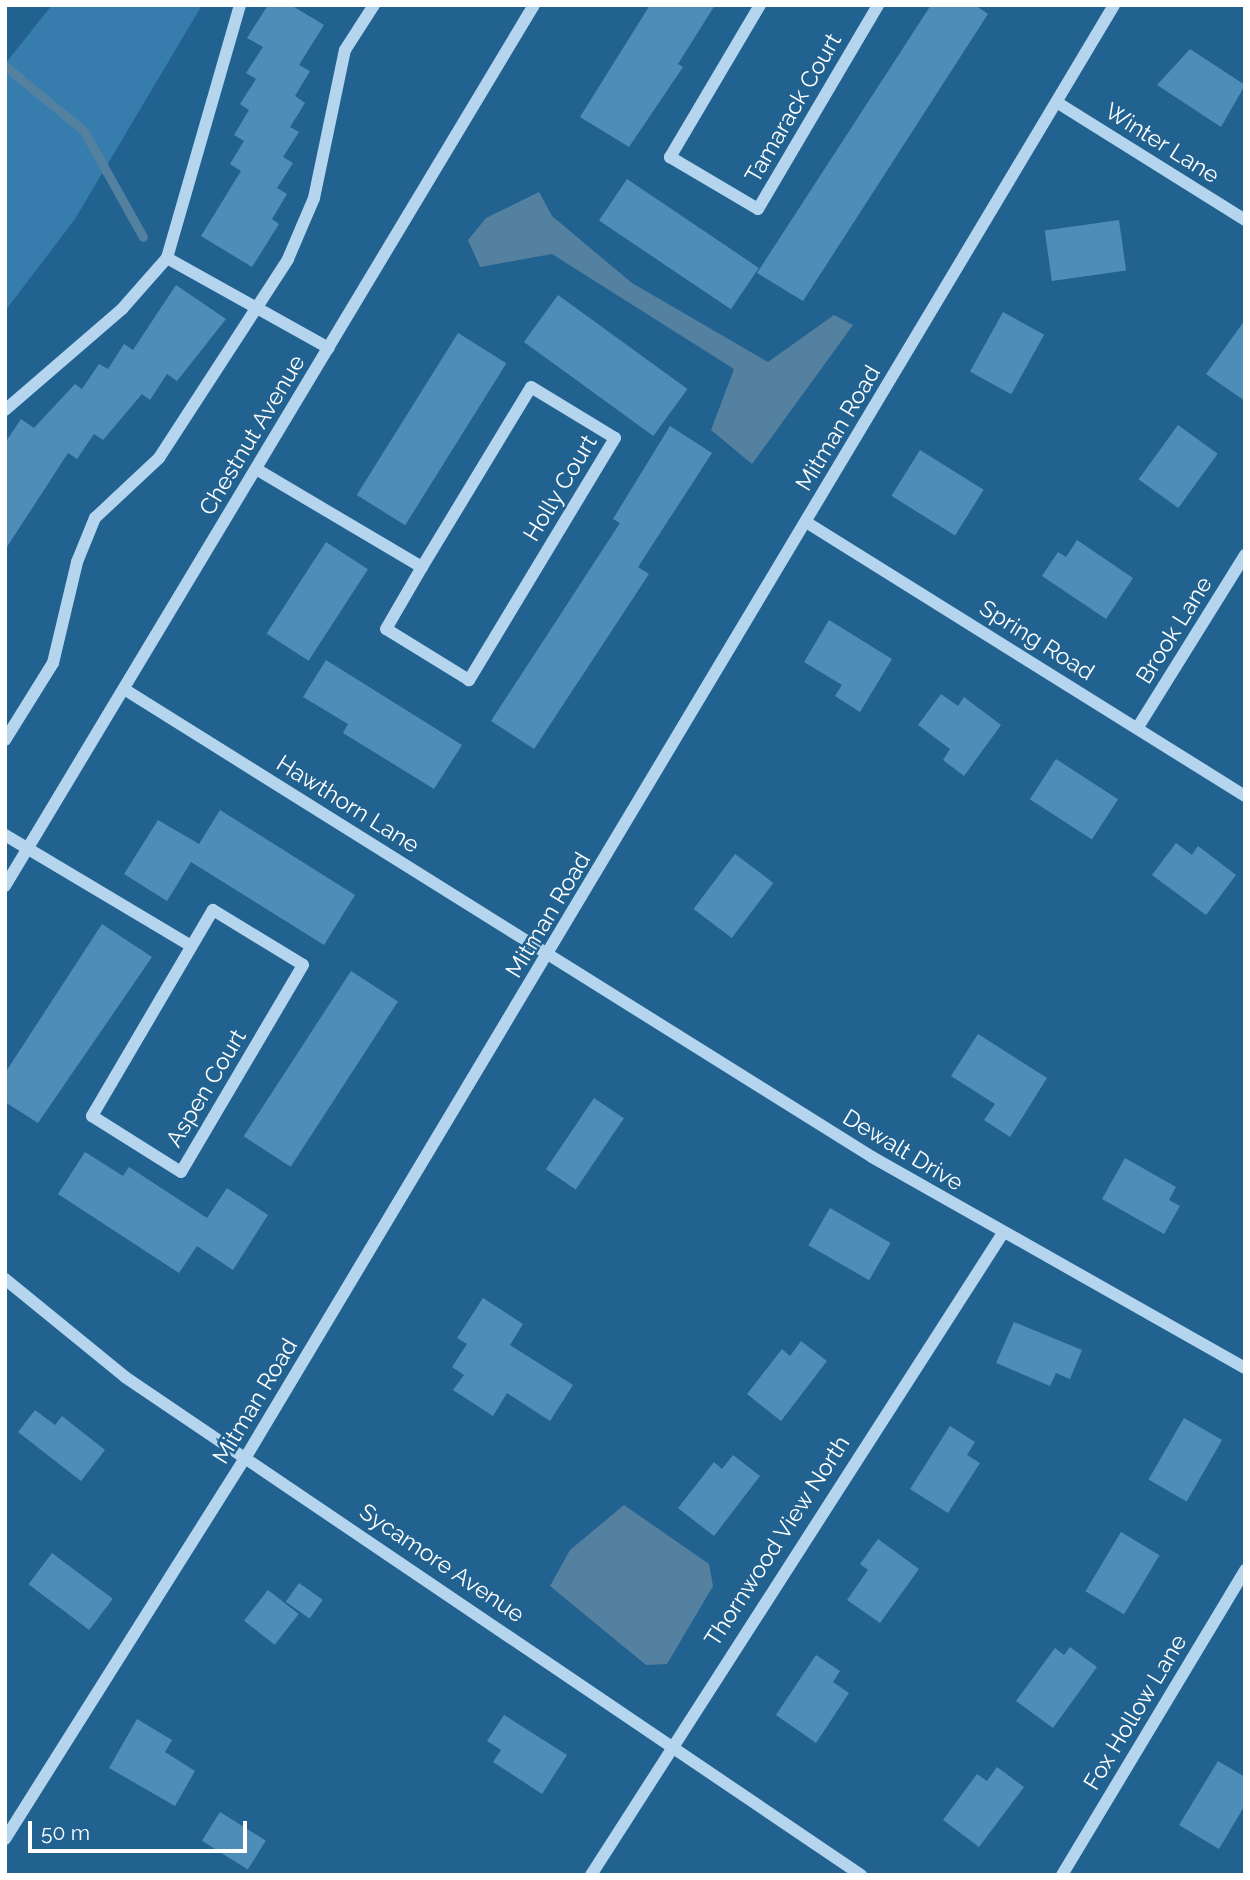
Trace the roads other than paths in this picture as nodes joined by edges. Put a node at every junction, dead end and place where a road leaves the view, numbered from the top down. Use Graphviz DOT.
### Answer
graph roads {
  1 [pos="240,5"];
  2 [pos="374,5"];
  3 [pos="534,5"];
  4 [pos="760,5"];
  5 [pos="878,5"];
  6 [pos="1114,5"];
  7 [pos="1058,103"];
  8 [pos="1245,220"];
  9 [pos="167,258"];
  10 [pos="260,308"];
  11 [pos="329,348"];
  12 [pos="5,410"];
  13 [pos="256,469"];
  14 [pos="806,522"];
  15 [pos="1245,555"];
  16 [pos="422,567"];
  17 [pos="124,689"];
  18 [pos="1138,727"];
  19 [pos="5,740"];
  20 [pos="1245,796"];
  21 [pos="5,835"];
  22 [pos="28,849"];
  23 [pos="5,886"];
  24 [pos="191,946"];
  25 [pos="549,955"];
  26 [pos="1003,1233"];
  27 [pos="5,1279"];
  28 [pos="1245,1368"];
  29 [pos="247,1455"];
  30 [pos="1245,1570"];
  31 [pos="670,1745"];
  32 [pos="5,1839"];
  33 [pos="591,1875"];
  34 [pos="861,1875"];
  35 [pos="1062,1875"];
  1 -- 9 [label="street"];
  2 -- 10 [label="street"];
  3 -- 11 [label="street, Chestnut Avenue"];
  4 -- 5 [label="street, Tamarack Court"];
  6 -- 7 [label="street, Mitman Road"];
  7 -- 8 [label="street, Winter Lane"];
  7 -- 14 [label="street, Mitman Road"];
  9 -- 10 [label="street"];
  9 -- 12 [label="street"];
  10 -- 11 [label="street"];
  10 -- 19 [label="street"];
  11 -- 13 [label="street, Chestnut Avenue"];
  13 -- 16 [label="street"];
  13 -- 17 [label="street, Chestnut Avenue"];
  14 -- 18 [label="street, Spring Road"];
  14 -- 25 [label="street, Mitman Road"];
  15 -- 18 [label="street, Brook Lane"];
  16 -- 16 [label="street, Holly Court"];
  17 -- 22 [label="street, Chestnut Avenue"];
  17 -- 25 [label="street, Hawthorn Lane"];
  18 -- 20 [label="street, Spring Road"];
  21 -- 22 [label="street"];
  22 -- 23 [label="street, Chestnut Avenue"];
  22 -- 24 [label="street"];
  24 -- 24 [label="street, Aspen Court"];
  25 -- 26 [label="street, Dewalt Drive"];
  25 -- 29 [label="street, Mitman Road"];
  26 -- 28 [label="street, Dewalt Drive"];
  26 -- 31 [label="street, Thornwood View North"];
  27 -- 29 [label="street, Sycamore Avenue"];
  29 -- 31 [label="street, Sycamore Avenue"];
  29 -- 32 [label="street, Mitman Road"];
  30 -- 35 [label="street, Fox Hollow Lane"];
  31 -- 33 [label="street, Thornwood View North"];
  31 -- 34 [label="street, Sycamore Avenue"];
}
